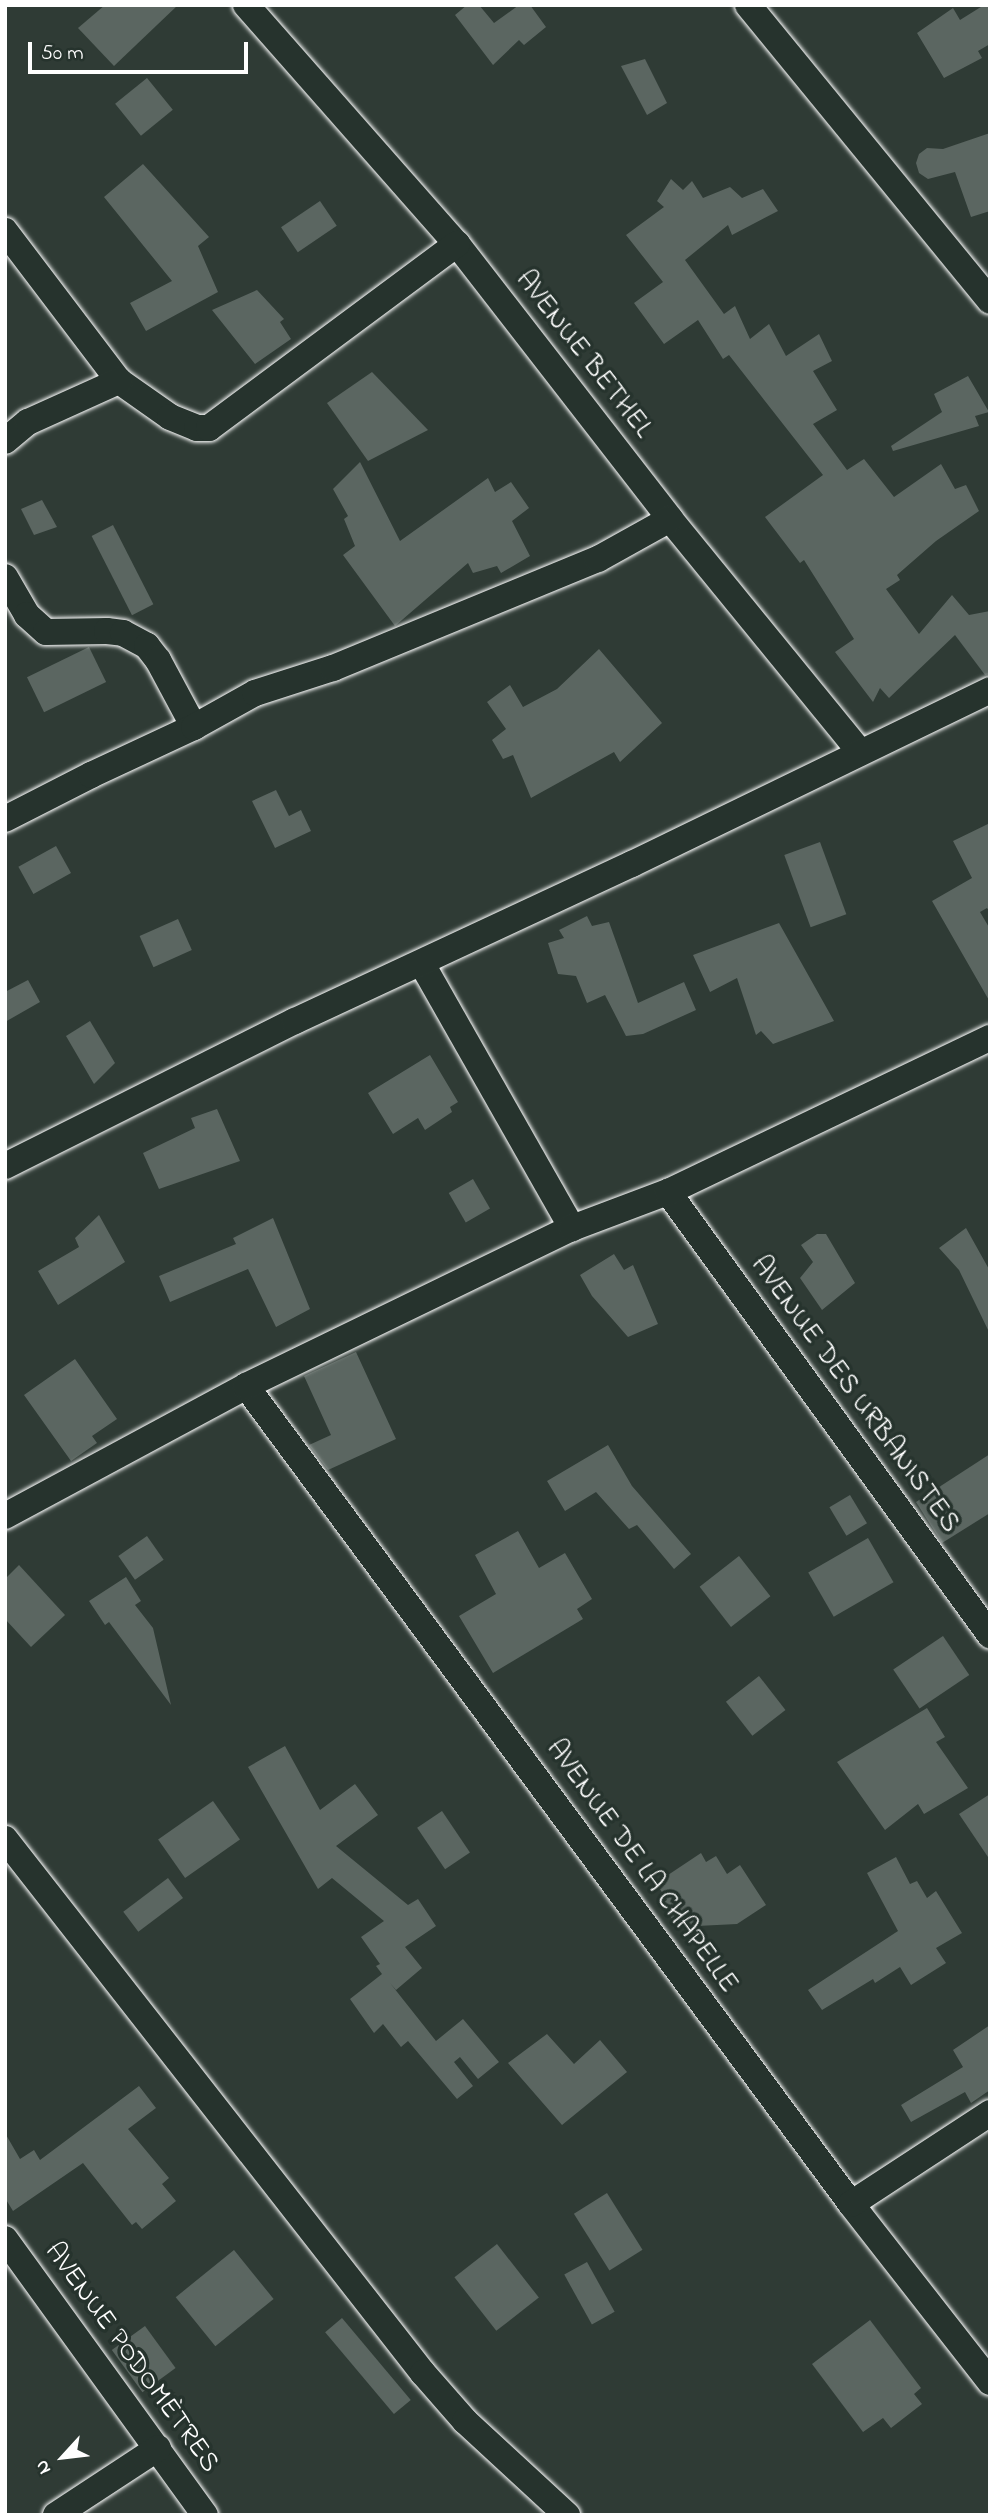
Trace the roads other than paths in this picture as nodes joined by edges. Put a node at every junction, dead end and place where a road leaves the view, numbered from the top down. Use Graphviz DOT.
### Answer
graph roads {
  1 [pos="246,5"];
  2 [pos="748,5"];
  3 [pos="5,232"];
  4 [pos="457,244"];
  5 [pos="990,302"];
  6 [pos="119,381"];
  7 [pos="5,441"];
  8 [pos="670,519"];
  9 [pos="5,577"];
  10 [pos="990,690"];
  11 [pos="194,727"];
  12 [pos="860,752"];
  13 [pos="5,819"];
  14 [pos="422,964"];
  15 [pos="990,1038"];
  16 [pos="5,1166"];
  17 [pos="668,1192"];
  18 [pos="572,1228"];
  19 [pos="246,1385"];
  20 [pos="5,1516"];
  21 [pos="990,1635"];
  22 [pos="5,1839"];
  23 [pos="990,2113"];
  24 [pos="851,2204"];
  25 [pos="5,2239"];
  26 [pos="990,2382"];
  27 [pos="158,2448"];
  28 [pos="56,2515"];
  29 [pos="205,2515"];
  30 [pos="567,2515"];
  1 -- 4 [label="street, AVENUE BETHEL"];
  2 -- 5 [label="street"];
  3 -- 6 [label="street"];
  4 -- 6 [label="street"];
  4 -- 8 [label="street, AVENUE BETHEL"];
  6 -- 7 [label="street"];
  8 -- 11 [label="street"];
  8 -- 12 [label="street, AVENUE BETHEL"];
  9 -- 11 [label="street"];
  10 -- 12 [label="street"];
  11 -- 13 [label="street"];
  12 -- 14 [label="street"];
  14 -- 16 [label="street"];
  14 -- 18 [label="street"];
  15 -- 17 [label="street"];
  17 -- 18 [label="street"];
  17 -- 21 [label="street, AVENUE DES URBANISTES"];
  18 -- 19 [label="street"];
  19 -- 20 [label="street"];
  19 -- 24 [label="street, AVENUE DE LA CHAPELLE"];
  22 -- 30 [label="street"];
  23 -- 24 [label="street"];
  24 -- 26 [label="street, AVENUE DE LA CHAPELLE"];
  25 -- 27 [label="street, AVENUE PODOMÈTRES"];
  27 -- 28 [label="street"];
  27 -- 29 [label="street, AVENUE PODOMÈTRES"];
}
